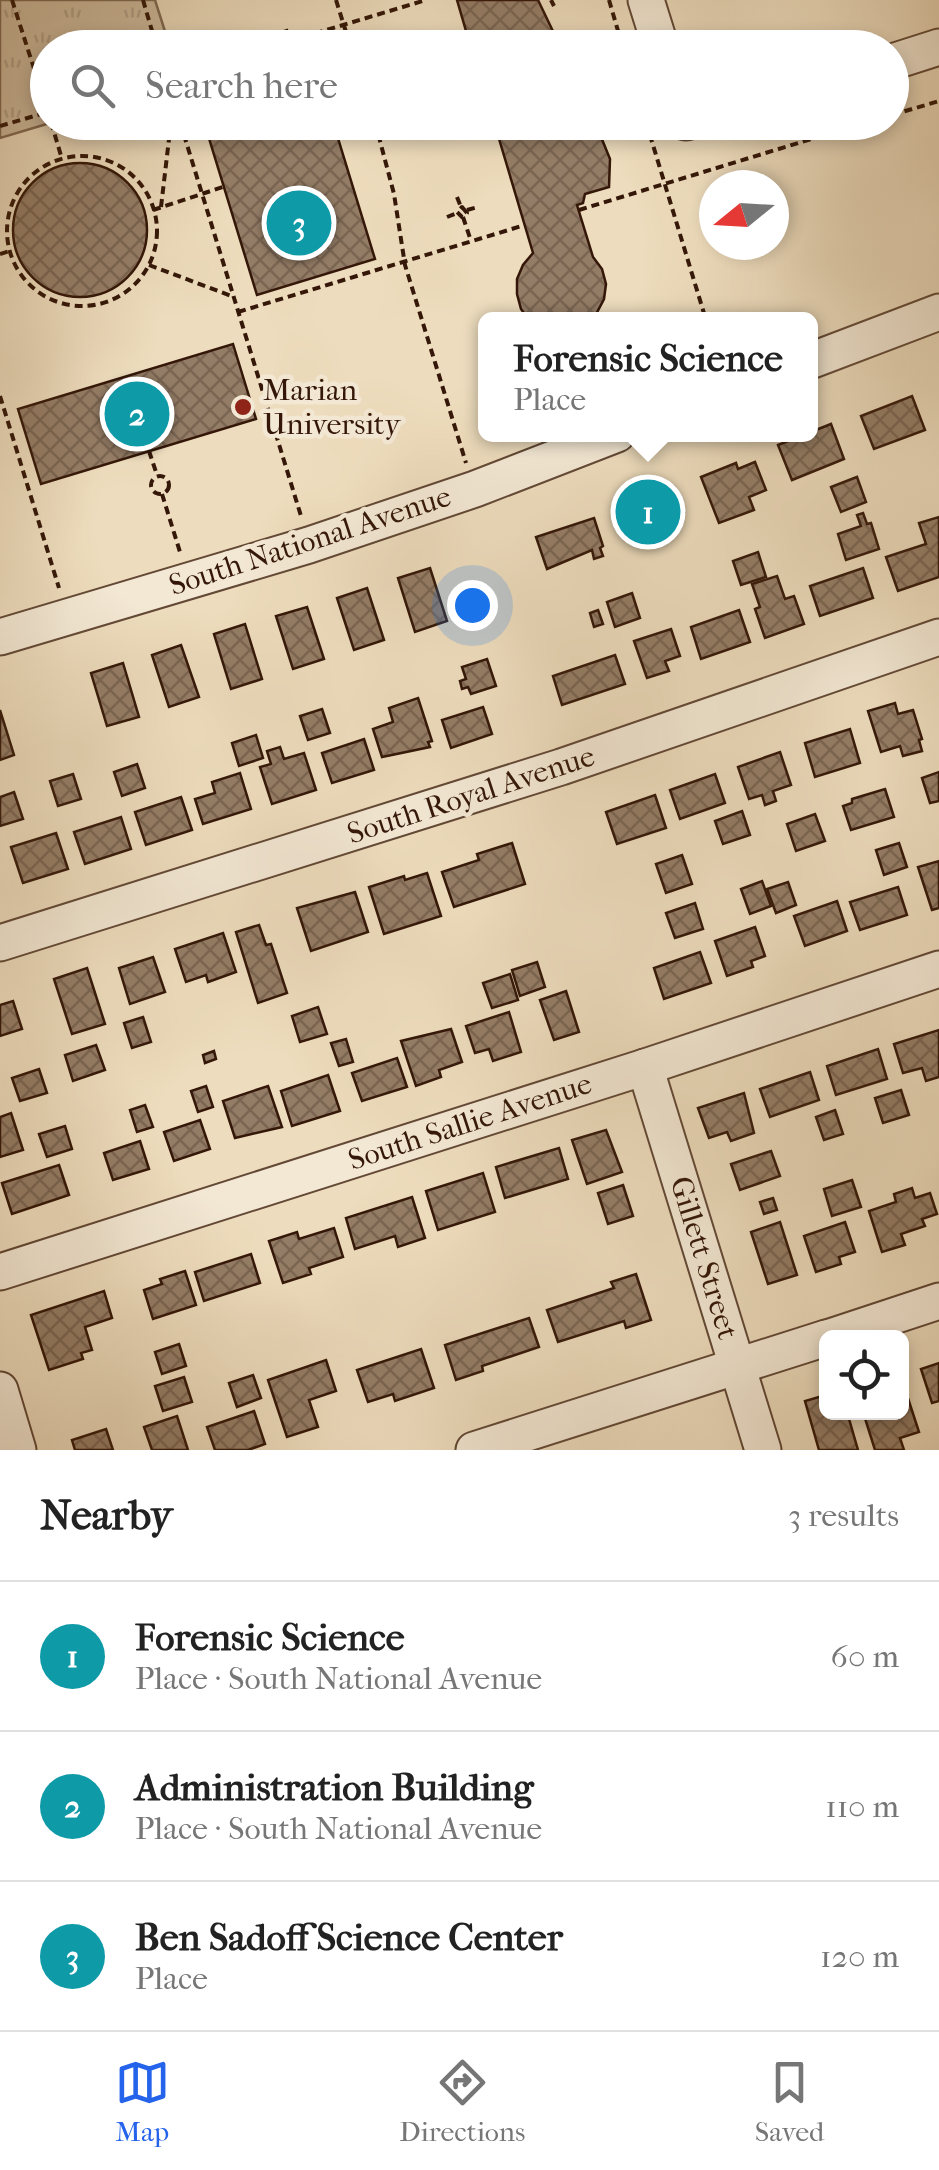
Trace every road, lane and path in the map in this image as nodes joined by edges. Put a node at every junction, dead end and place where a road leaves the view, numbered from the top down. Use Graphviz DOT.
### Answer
graph roads {
  1 [pos="12,0"];
  2 [pos="143,0"];
  3 [pos="336,0"];
  4 [pos="426,0"];
  5 [pos="609,0"];
  6 [pos="646,0"];
  7 [pos="406,3"];
  8 [pos="344,27"];
  9 [pos="152,30"];
  10 [pos="332,30"];
  11 [pos="345,30"];
  12 [pos="618,30"];
  13 [pos="655,30"];
  14 [pos="939,47"];
  15 [pos="30,56"];
  16 [pos="909,57"];
  17 [pos="939,101"];
  18 [pos="909,110"];
  19 [pos="30,117"];
  20 [pos="0,126"];
  21 [pos="56,140"];
  22 [pos="169,140"];
  23 [pos="186,140"];
  24 [pos="379,140"];
  25 [pos="651,140"];
  26 [pos="808,140"];
  27 [pos="62,158"];
  28 [pos="664,184"];
  29 [pos="224,186"];
  30 [pos="202,194"];
  31 [pos="458,197"];
  32 [pos="161,207"];
  33 [pos="478,207"];
  34 [pos="153,210"];
  35 [pos="579,210"];
  36 [pos="462,212"];
  37 [pos="447,216"];
  38 [pos="524,225"];
  39 [pos="471,241"];
  40 [pos="10,250"];
  41 [pos="1,252"];
  42 [pos="404,262"];
  43 [pos="149,265"];
  44 [pos="234,297"];
  45 [pos="238,312"];
  46 [pos="704,312"];
  47 [pos="939,312"];
  48 [pos="818,357"];
  49 [pos="0,396"];
  50 [pos="596,442"];
  51 [pos="149,451"];
  52 [pos="158,476"];
  53 [pos="475,489"];
  54 [pos="162,494"];
  55 [pos="309,545"];
  56 [pos="188,581"];
  57 [pos="68,616"];
  58 [pos="0,637"];
  59 [pos="939,637"];
  60 [pos="0,943"];
  61 [pos="939,969"];
  62 [pos="644,1067"];
  63 [pos="0,1272"];
  64 [pos="939,1301"];
  65 [pos="851,1330"];
  66 [pos="819,1341"];
  67 [pos="738,1367"];
  68 [pos="0,1390"];
  69 [pos="18,1450"];
  70 [pos="474,1450"];
  71 [pos="763,1450"];
  1 -- 15 [label="path"];
  2 -- 9 [label="path"];
  3 -- 8 [label="path"];
  4 -- 7 [label="path"];
  5 -- 12 [label="path"];
  6 -- 13 [label="street"];
  7 -- 8 [label="path"];
  8 -- 10 [label="path"];
  8 -- 11 [label="path"];
  14 -- 16 [label="street"];
  17 -- 18 [label="path"];
  19 -- 20 [label="path"];
  21 -- 27 [label="path"];
  22 -- 32 [label="path"];
  23 -- 30 [label="path"];
  24 -- 42 [label="path"];
  25 -- 28 [label="path"];
  26 -- 28 [label="path"];
  27 -- 34 [label="path"];
  27 -- 40 [label="path"];
  28 -- 35 [label="path"];
  28 -- 46 [label="path"];
  29 -- 30 [label="path"];
  30 -- 32 [label="path"];
  30 -- 44 [label="path"];
  31 -- 36 [label="path"];
  32 -- 34 [label="path"];
  33 -- 36 [label="path"];
  34 -- 43 [label="path"];
  36 -- 37 [label="path"];
  36 -- 39 [label="path"];
  38 -- 39 [label="path"];
  39 -- 42 [label="path"];
  40 -- 41 [label="path"];
  40 -- 43 [label="path"];
  42 -- 45 [label="path"];
  42 -- 53 [label="path"];
  43 -- 44 [label="path"];
  44 -- 45 [label="path"];
  45 -- 55 [label="path"];
  47 -- 48 [label="street"];
  49 -- 57 [label="path"];
  50 -- 53 [label="street, South National Avenue"];
  51 -- 52 [label="path"];
  52 -- 54 [label="path"];
  52 -- 54 [label="path"];
  53 -- 55 [label="street, South National Avenue"];
  54 -- 56 [label="path"];
  55 -- 56 [label="street, South National Avenue"];
  56 -- 57 [label="street, South National Avenue"];
  57 -- 58 [label="street, South National Avenue"];
  59 -- 60 [label="street, South Royal Avenue"];
  61 -- 62 [label="street, South Sallie Avenue"];
  62 -- 63 [label="street, South Sallie Avenue"];
  62 -- 67 [label="street, Gillett Street"];
  64 -- 65 [label="street"];
  66 -- 67 [label="street"];
  67 -- 70 [label="street"];
  67 -- 71 [label="street, Gillett Street"];
  68 -- 69 [label="street"];
}
